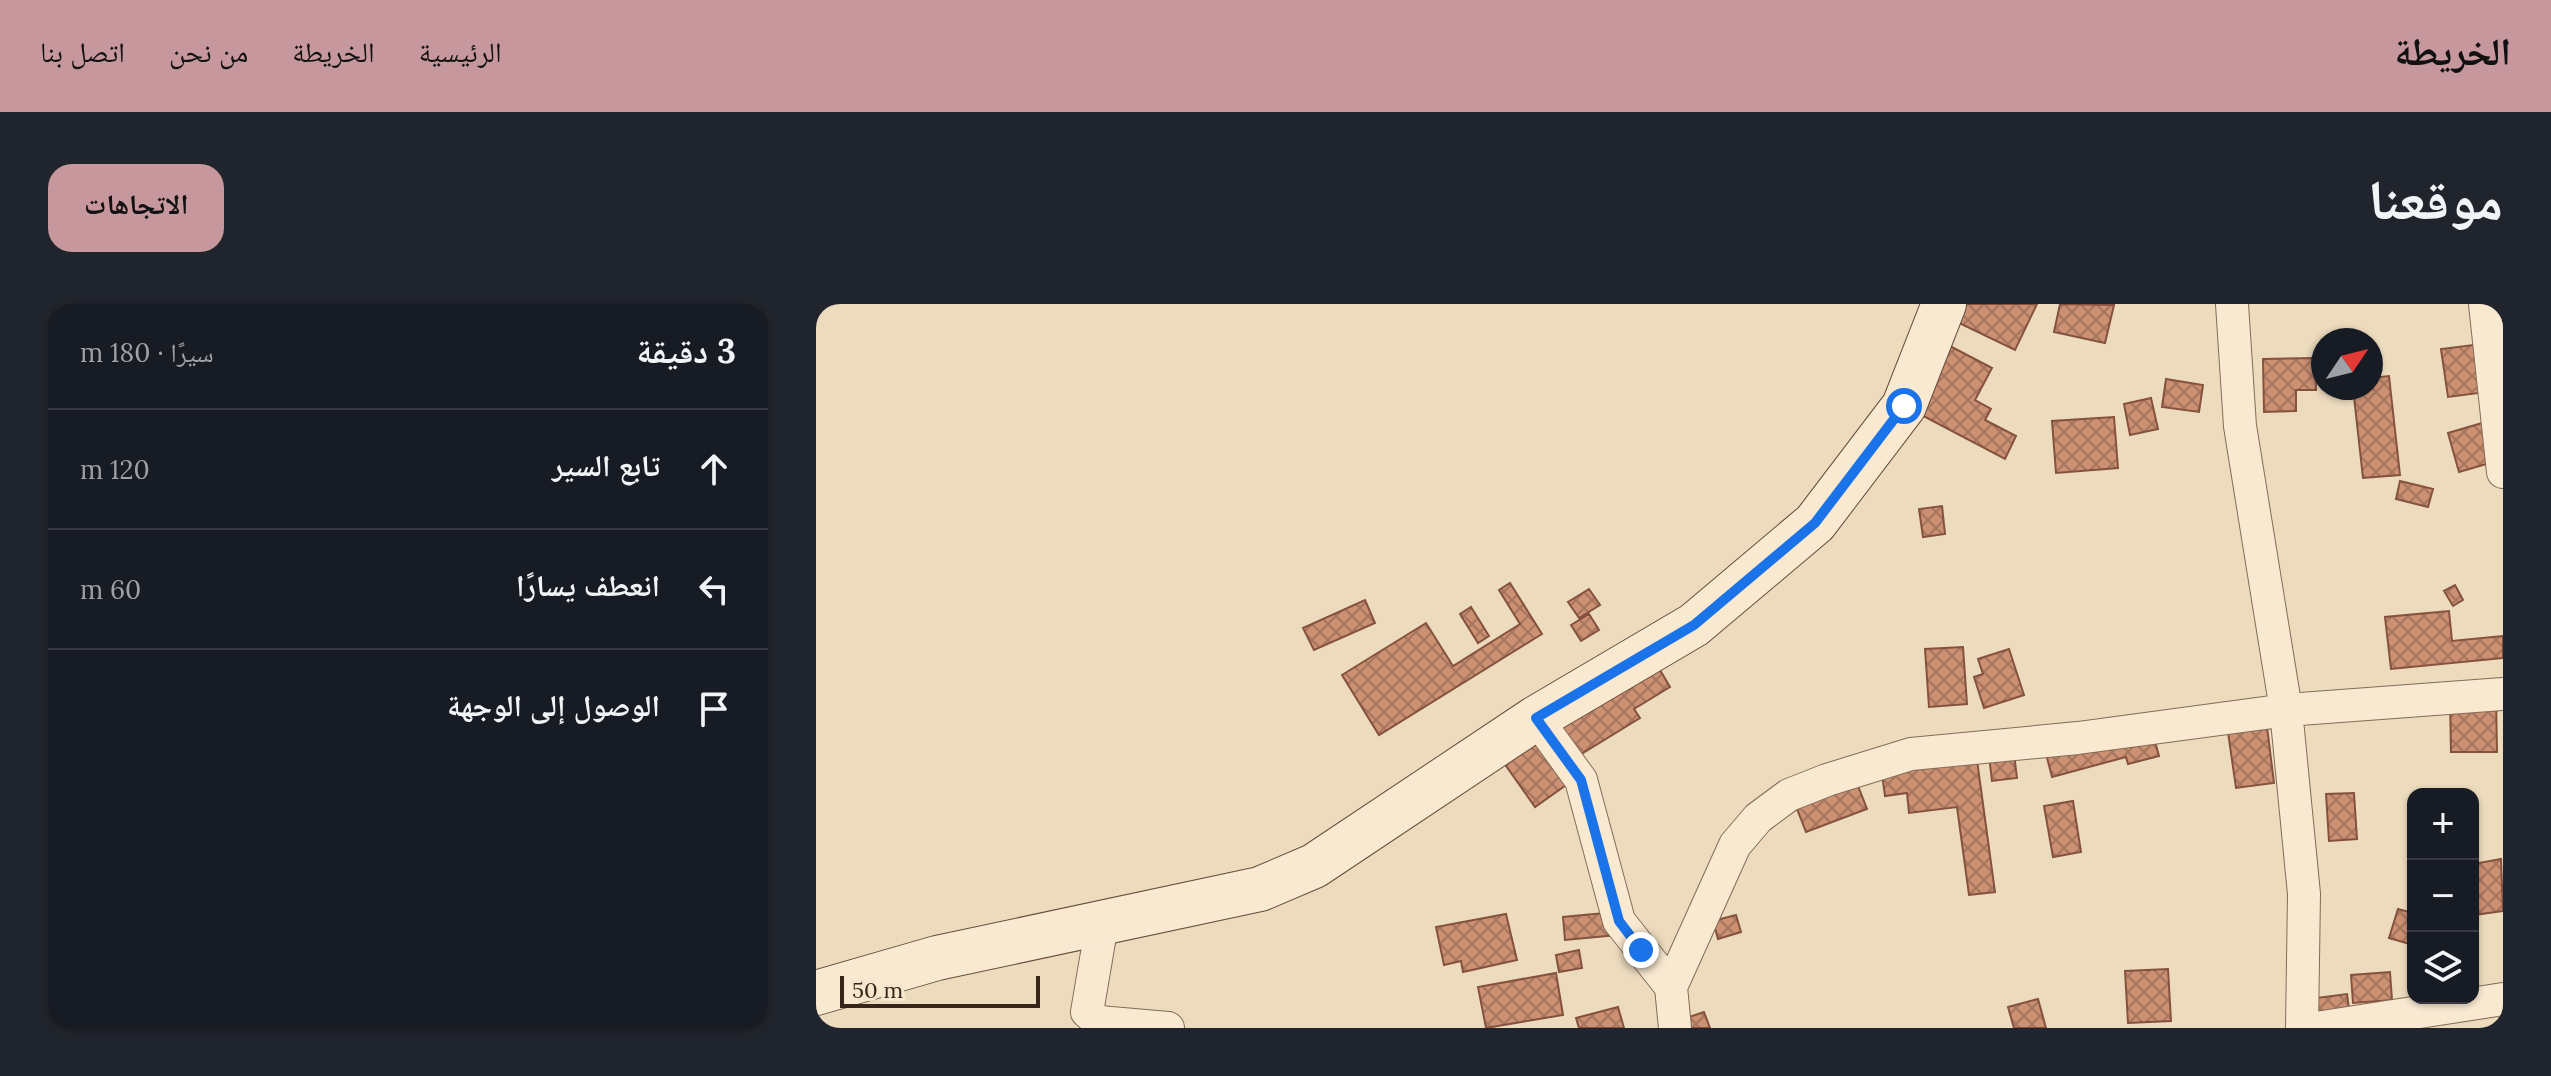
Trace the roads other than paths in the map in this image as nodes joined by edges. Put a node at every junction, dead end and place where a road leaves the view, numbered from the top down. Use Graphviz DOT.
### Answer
graph roads {
  1 [pos="1944,304"];
  2 [pos="2232,304"];
  3 [pos="2485,304"];
  4 [pos="2503,472"];
  5 [pos="2503,694"];
  6 [pos="2286,710"];
  7 [pos="1536,718"];
  8 [pos="1102,924"];
  9 [pos="1671,987"];
  10 [pos="816,993"];
  11 [pos="2503,999"];
  12 [pos="1168,1028"];
  13 [pos="1675,1028"];
  14 [pos="2302,1028"];
  15 [pos="2316,1028"];
  1 -- 7 [label="main road"];
  2 -- 6 [label="street"];
  3 -- 4 [label="street"];
  5 -- 6 [label="street"];
  6 -- 9 [label="street"];
  6 -- 14 [label="street"];
  7 -- 8 [label="main road"];
  7 -- 9 [label="street"];
  8 -- 10 [label="main road"];
  8 -- 12 [label="street"];
  9 -- 13 [label="street"];
  11 -- 15 [label="street"];
}
